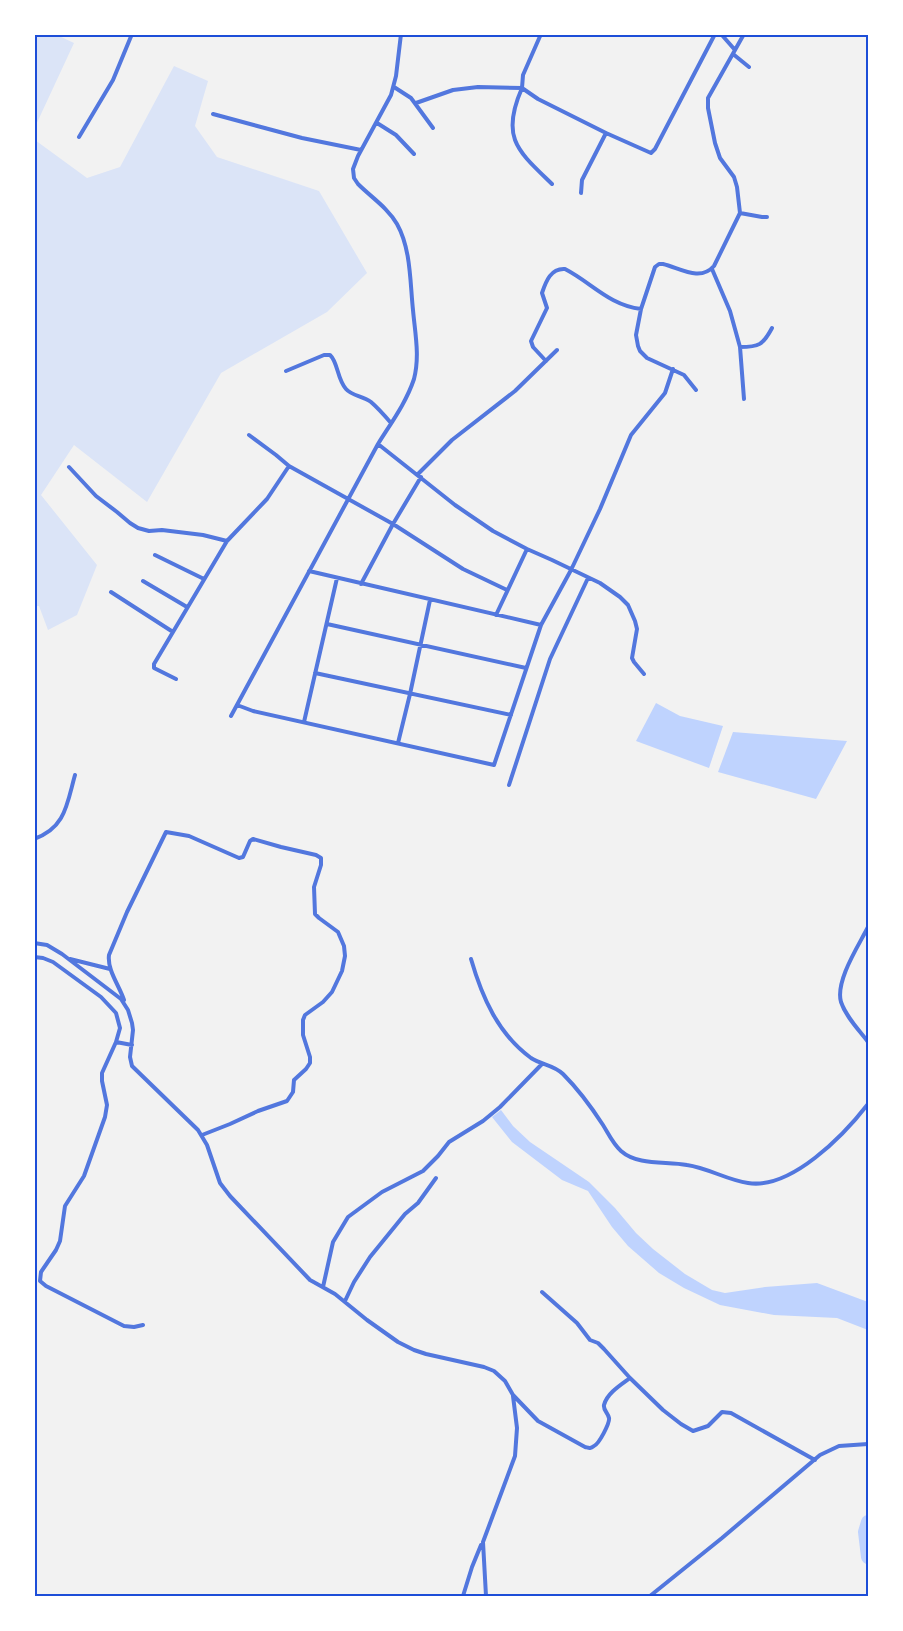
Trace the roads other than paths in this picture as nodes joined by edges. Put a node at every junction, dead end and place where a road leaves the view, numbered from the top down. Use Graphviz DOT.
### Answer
graph roads {
  1 [pos="132,34"];
  2 [pos="401,34"];
  3 [pos="542,34"];
  4 [pos="715,34"];
  5 [pos="720,34"];
  6 [pos="744,34"];
  7 [pos="734,52"];
  8 [pos="749,67"];
  9 [pos="394,87"];
  10 [pos="522,88"];
  11 [pos="416,103"];
  12 [pos="213,114"];
  13 [pos="377,123"];
  14 [pos="434,128"];
  15 [pos="606,133"];
  16 [pos="79,137"];
  17 [pos="362,150"];
  18 [pos="414,154"];
  19 [pos="552,184"];
  20 [pos="580,193"];
  21 [pos="740,213"];
  22 [pos="767,217"];
  23 [pos="712,269"];
  24 [pos="641,309"];
  25 [pos="772,328"];
  26 [pos="740,347"];
  27 [pos="556,350"];
  28 [pos="546,361"];
  29 [pos="673,369"];
  30 [pos="286,371"];
  31 [pos="696,390"];
  32 [pos="744,399"];
  33 [pos="391,423"];
  34 [pos="249,435"];
  35 [pos="378,444"];
  36 [pos="289,466"];
  37 [pos="69,467"];
  38 [pos="419,475"];
  39 [pos="348,499"];
  40 [pos="393,524"];
  41 [pos="227,541"];
  42 [pos="526,549"];
  43 [pos="155,555"];
  44 [pos="571,570"];
  45 [pos="309,572"];
  46 [pos="338,578"];
  47 [pos="588,578"];
  48 [pos="204,579"];
  49 [pos="143,581"];
  50 [pos="361,584"];
  51 [pos="507,590"];
  52 [pos="111,592"];
  53 [pos="430,600"];
  54 [pos="187,607"];
  55 [pos="495,615"];
  56 [pos="327,624"];
  57 [pos="541,625"];
  58 [pos="172,632"];
  59 [pos="421,644"];
  60 [pos="526,668"];
  61 [pos="315,673"];
  62 [pos="644,674"];
  63 [pos="176,679"];
  64 [pos="410,694"];
  65 [pos="237,705"];
  66 [pos="511,715"];
  67 [pos="231,716"];
  68 [pos="304,722"];
  69 [pos="398,743"];
  70 [pos="75,775"];
  71 [pos="509,785"];
  72 [pos="34,838"];
  73 [pos="868,927"];
  74 [pos="35,942"];
  75 [pos="34,957"];
  76 [pos="69,959"];
  77 [pos="471,959"];
  78 [pos="110,969"];
  79 [pos="124,1004"];
  80 [pos="868,1042"];
  81 [pos="121,1043"];
  82 [pos="132,1045"];
  83 [pos="542,1063"];
  84 [pos="868,1104"];
  85 [pos="202,1135"];
  86 [pos="436,1178"];
  87 [pos="323,1287"];
  88 [pos="542,1292"];
  89 [pos="345,1301"];
  90 [pos="143,1325"];
  91 [pos="630,1378"];
  92 [pos="513,1395"];
  93 [pos="868,1444"];
  94 [pos="816,1460"];
  95 [pos="483,1542"];
  96 [pos="463,1596"];
  97 [pos="486,1596"];
  98 [pos="651,1596"];
  1 -- 16 [label="street"];
  2 -- 9 [label="street"];
  3 -- 10 [label="street"];
  4 -- 15 [label="street"];
  5 -- 7 [label="street"];
  6 -- 7 [label="street"];
  7 -- 8 [label="street"];
  7 -- 21 [label="street"];
  9 -- 11 [label="street"];
  9 -- 13 [label="street"];
  10 -- 11 [label="street"];
  10 -- 15 [label="street"];
  10 -- 19 [label="street"];
  11 -- 14 [label="street"];
  12 -- 17 [label="street"];
  13 -- 17 [label="street"];
  13 -- 18 [label="street"];
  15 -- 20 [label="street"];
  17 -- 33 [label="street"];
  21 -- 22 [label="street"];
  21 -- 23 [label="street"];
  23 -- 24 [label="street"];
  23 -- 26 [label="street"];
  24 -- 28 [label="street"];
  24 -- 29 [label="street"];
  25 -- 26 [label="street"];
  26 -- 32 [label="street"];
  27 -- 28 [label="street"];
  28 -- 38 [label="street"];
  29 -- 31 [label="street"];
  29 -- 44 [label="street"];
  30 -- 33 [label="street"];
  33 -- 35 [label="street"];
  34 -- 36 [label="street"];
  35 -- 38 [label="street"];
  35 -- 39 [label="street"];
  36 -- 39 [label="street"];
  36 -- 41 [label="street"];
  37 -- 41 [label="street"];
  38 -- 40 [label="street"];
  38 -- 42 [label="street"];
  39 -- 40 [label="street"];
  39 -- 45 [label="street"];
  40 -- 50 [label="street"];
  40 -- 51 [label="street"];
  41 -- 48 [label="street"];
  42 -- 44 [label="street"];
  42 -- 51 [label="street"];
  43 -- 48 [label="street"];
  44 -- 47 [label="street"];
  44 -- 57 [label="street"];
  45 -- 46 [label="street"];
  45 -- 65 [label="street"];
  46 -- 50 [label="street"];
  46 -- 56 [label="street"];
  47 -- 62 [label="street"];
  47 -- 71 [label="street"];
  48 -- 54 [label="street"];
  49 -- 54 [label="street"];
  50 -- 53 [label="street"];
  51 -- 55 [label="street"];
  52 -- 58 [label="street"];
  53 -- 55 [label="street"];
  53 -- 59 [label="street"];
  54 -- 58 [label="street"];
  55 -- 57 [label="street"];
  56 -- 59 [label="street"];
  56 -- 61 [label="street"];
  57 -- 60 [label="street"];
  58 -- 63 [label="street"];
  59 -- 60 [label="street"];
  59 -- 64 [label="street"];
  60 -- 66 [label="street"];
  61 -- 64 [label="street"];
  61 -- 68 [label="street"];
  64 -- 66 [label="street"];
  64 -- 69 [label="street"];
  65 -- 67 [label="street"];
  65 -- 68 [label="street"];
  66 -- 69 [label="street"];
  68 -- 69 [label="street"];
  70 -- 72 [label="street"];
  73 -- 80 [label="street"];
  74 -- 76 [label="street"];
  75 -- 81 [label="street"];
  76 -- 78 [label="street"];
  76 -- 79 [label="street"];
  77 -- 83 [label="street"];
  78 -- 79 [label="street"];
  78 -- 85 [label="street"];
  79 -- 82 [label="street"];
  81 -- 82 [label="street"];
  81 -- 90 [label="street"];
  82 -- 85 [label="street"];
  83 -- 84 [label="street"];
  83 -- 87 [label="street"];
  85 -- 87 [label="street"];
  86 -- 89 [label="street"];
  87 -- 89 [label="street"];
  88 -- 91 [label="street"];
  89 -- 92 [label="street"];
  91 -- 92 [label="street"];
  91 -- 94 [label="street"];
  92 -- 95 [label="street"];
  93 -- 94 [label="street"];
  94 -- 98 [label="street"];
  95 -- 96 [label="street"];
  95 -- 97 [label="street"];
}
